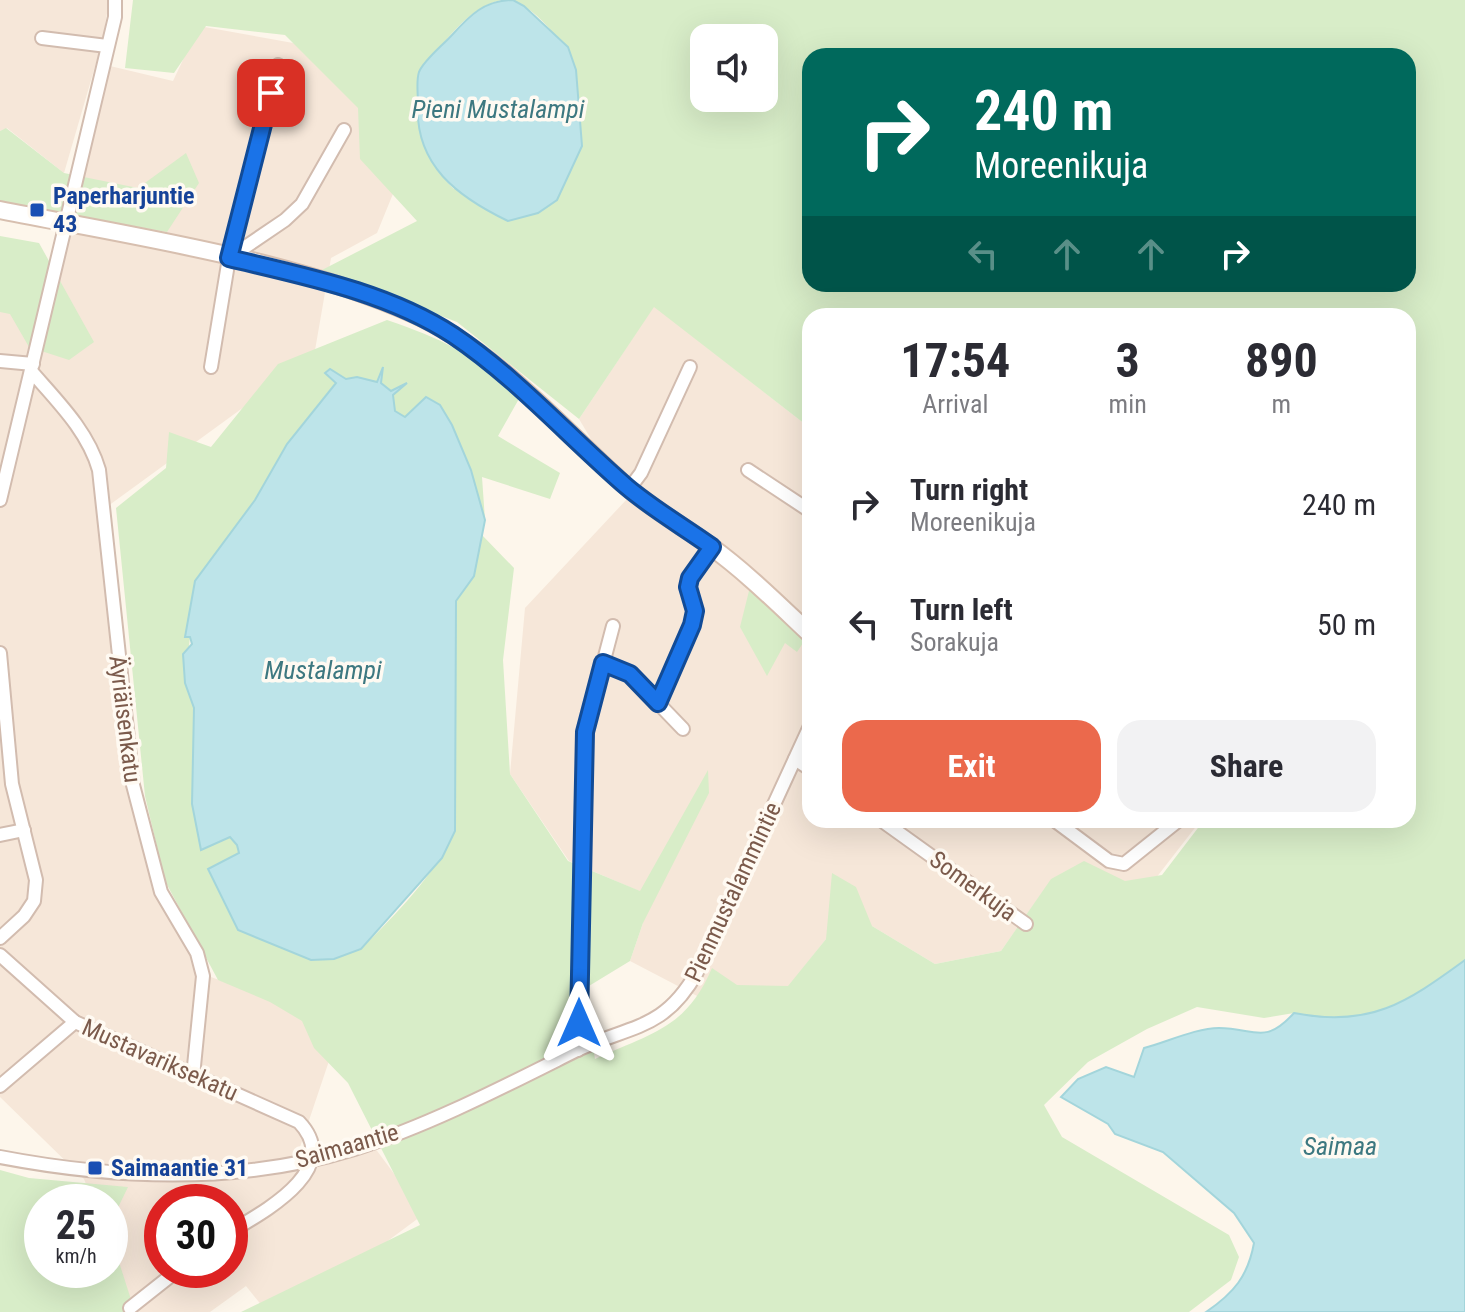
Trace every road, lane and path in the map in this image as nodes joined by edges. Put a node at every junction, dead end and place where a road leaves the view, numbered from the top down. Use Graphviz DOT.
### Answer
graph roads {
  1 [pos="115,0"];
  2 [pos="42,38"];
  3 [pos="107,46"];
  4 [pos="278,65"];
  5 [pos="344,130"];
  6 [pos="0,210"];
  7 [pos="65,223"];
  8 [pos="229,258"];
  9 [pos="0,361"];
  10 [pos="211,367"];
  11 [pos="690,367"];
  12 [pos="32,368"];
  13 [pos="748,470"];
  14 [pos="2,479"];
  15 [pos="629,489"];
  16 [pos="0,500"];
  17 [pos="802,506"];
  18 [pos="712,547"];
  19 [pos="613,626"];
  20 [pos="802,627"];
  21 [pos="0,653"];
  22 [pos="603,663"];
  23 [pos="658,703"];
  24 [pos="2,719"];
  25 [pos="683,729"];
  26 [pos="802,744"];
  27 [pos="795,759"];
  28 [pos="802,764"];
  29 [pos="892,828"];
  30 [pos="1065,828"];
  31 [pos="1171,828"];
  32 [pos="24,830"];
  33 [pos="0,835"];
  34 [pos="1026,924"];
  35 [pos="0,938"];
  36 [pos="0,955"];
  37 [pos="670,1011"];
  38 [pos="75,1022"];
  39 [pos="578,1050"];
  40 [pos="193,1076"];
  41 [pos="0,1086"];
  42 [pos="0,1157"];
  43 [pos="314,1159"];
  44 [pos="248,1219"];
  45 [pos="155,1288"];
  46 [pos="130,1308"];
  1 -- 3 [label="street"];
  2 -- 3 [label="street"];
  3 -- 7 [label="street"];
  4 -- 8 [label="street"];
  5 -- 8 [label="street"];
  6 -- 7 [label="street"];
  7 -- 8 [label="street"];
  7 -- 12 [label="street"];
  8 -- 10 [label="street"];
  8 -- 15 [label="street"];
  9 -- 12 [label="street"];
  11 -- 15 [label="street"];
  12 -- 14 [label="street"];
  12 -- 40 [label="street, Äyriäisenkatu"];
  13 -- 17 [label="street"];
  14 -- 16 [label="street"];
  15 -- 18 [label="street"];
  18 -- 20 [label="street"];
  18 -- 23 [label="street"];
  19 -- 22 [label="street"];
  21 -- 24 [label="street"];
  22 -- 23 [label="street"];
  22 -- 39 [label="street"];
  23 -- 25 [label="street"];
  24 -- 32 [label="street"];
  26 -- 27 [label="street, Pienmustalammintie"];
  27 -- 28 [label="street"];
  27 -- 37 [label="street, Pienmustalammintie"];
  29 -- 34 [label="street, Somerkuja"];
  30 -- 31 [label="street"];
  32 -- 33 [label="street"];
  32 -- 35 [label="street"];
  36 -- 38 [label="street, Mustavariksekatu"];
  37 -- 39 [label="street, Saimaantie"];
  38 -- 40 [label="street, Mustavariksekatu"];
  38 -- 41 [label="street"];
  39 -- 43 [label="street, Saimaantie"];
  40 -- 43 [label="street, Mustavariksekatu"];
  42 -- 43 [label="street, Saimaantie"];
  43 -- 44 [label="street"];
  45 -- 46 [label="street"];
}
